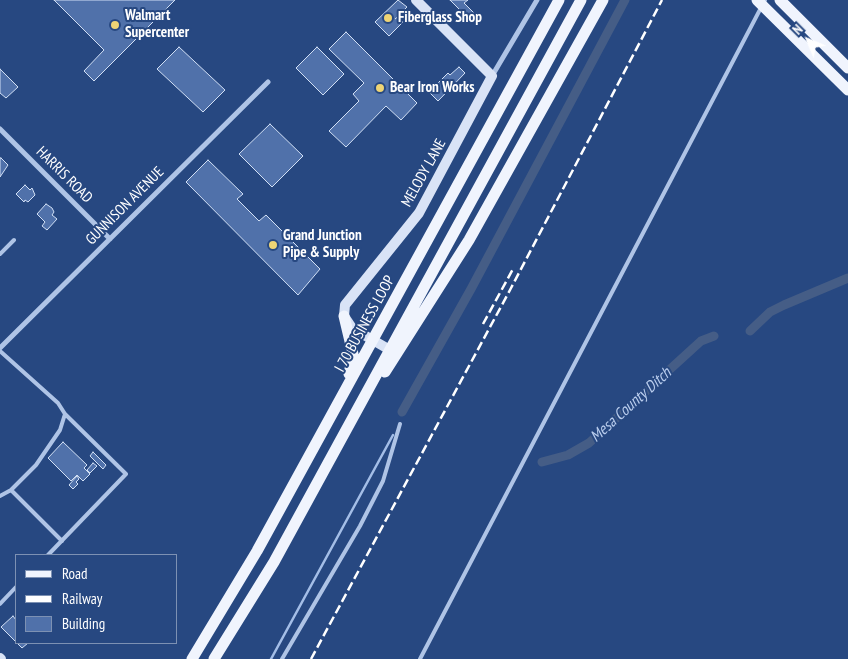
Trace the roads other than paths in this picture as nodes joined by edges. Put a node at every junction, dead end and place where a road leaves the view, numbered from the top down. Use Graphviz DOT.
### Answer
graph roads {
  1 [pos="416,0"];
  2 [pos="537,0"];
  3 [pos="559,0"];
  4 [pos="581,0"];
  5 [pos="603,0"];
  6 [pos="757,0"];
  7 [pos="765,0"];
  8 [pos="780,0"];
  9 [pos="848,68"];
  10 [pos="492,76"];
  11 [pos="268,82"];
  12 [pos="848,90"];
  13 [pos="0,129"];
  14 [pos="110,239"];
  15 [pos="14,240"];
  16 [pos="0,254"];
  17 [pos="344,316"];
  18 [pos="373,340"];
  19 [pos="0,350"];
  20 [pos="390,350"];
  21 [pos="340,401"];
  22 [pos="65,414"];
  23 [pos="400,424"];
  24 [pos="349,425"];
  25 [pos="11,490"];
  26 [pos="0,496"];
  27 [pos="62,541"];
  28 [pos="49,554"];
  29 [pos="15,589"];
  30 [pos="0,604"];
  31 [pos="192,659"];
  32 [pos="214,659"];
  33 [pos="282,659"];
  34 [pos="420,659"];
  1 -- 10 [label="street"];
  2 -- 10 [label="street"];
  3 -- 18 [label="main road, I 70 BUSINESS LOOP"];
  4 -- 20 [label="main road"];
  5 -- 24 [label="main road"];
  6 -- 12 [label="main road"];
  7 -- 34 [label="lane"];
  8 -- 9 [label="main road"];
  10 -- 17 [label="street, MELODY LANE"];
  11 -- 14 [label="street, GUNNISON AVENUE"];
  13 -- 14 [label="street, HARRIS ROAD"];
  14 -- 19 [label="street, GUNNISON AVENUE"];
  15 -- 16 [label="lane"];
  17 -- 18 [label="street"];
  17 -- 21 [label="main road"];
  18 -- 20 [label="street"];
  18 -- 21 [label="main road, I 70 BUSINESS LOOP"];
  19 -- 22 [label="lane"];
  20 -- 24 [label="main road"];
  21 -- 31 [label="main road, I 70 BUSINESS LOOP"];
  22 -- 25 [label="lane"];
  22 -- 27 [label="lane"];
  23 -- 33 [label="lane"];
  24 -- 32 [label="main road"];
  25 -- 26 [label="lane"];
  25 -- 27 [label="lane"];
  27 -- 28 [label="lane"];
  29 -- 30 [label="lane"];
}
